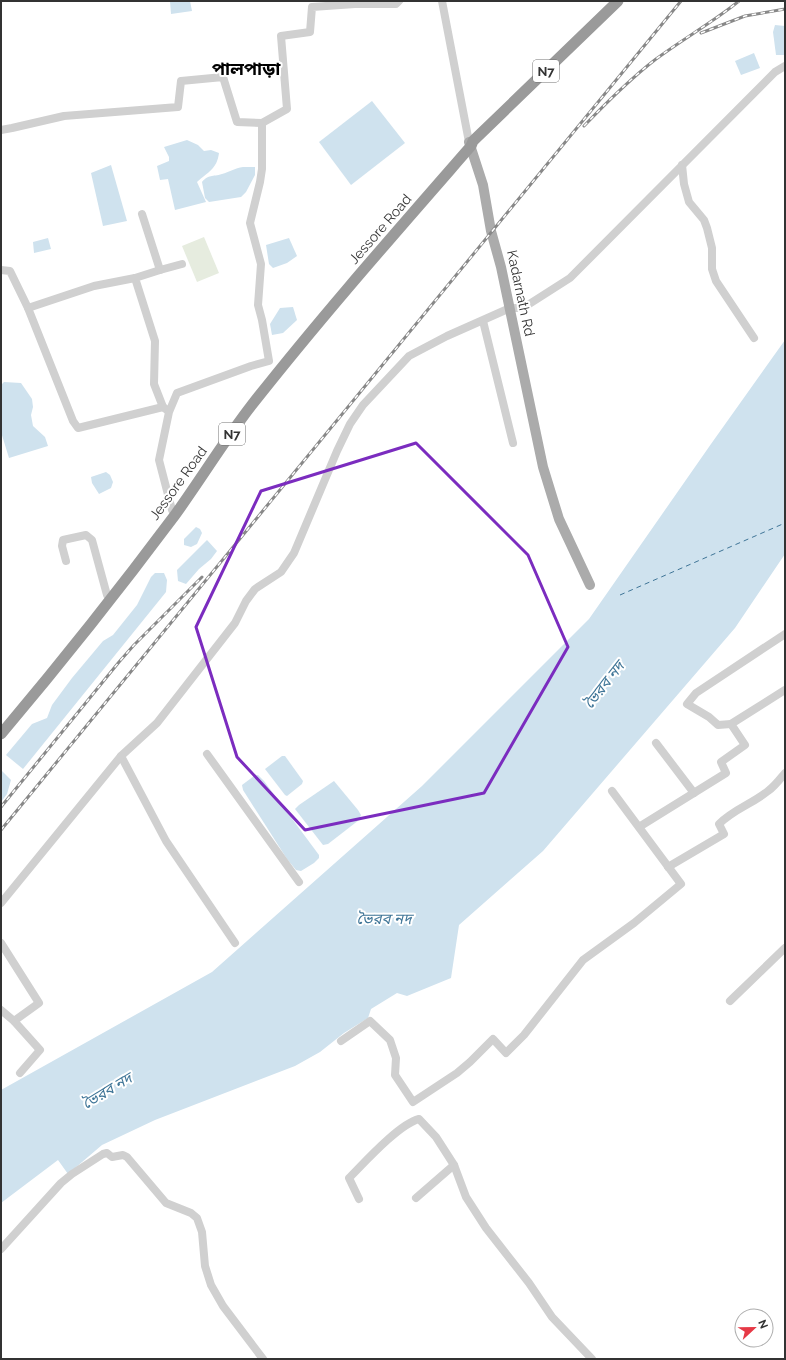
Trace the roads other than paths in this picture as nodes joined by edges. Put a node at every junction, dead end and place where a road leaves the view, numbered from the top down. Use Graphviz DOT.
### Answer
graph roads {
  1 [pos="399,1"];
  2 [pos="442,1"];
  3 [pos="618,1"];
  4 [pos="785,66"];
  5 [pos="262,123"];
  6 [pos="1,130"];
  7 [pos="471,143"];
  8 [pos="682,165"];
  9 [pos="142,214"];
  10 [pos="182,264"];
  11 [pos="1,270"];
  12 [pos="160,270"];
  13 [pos="136,278"];
  14 [pos="28,308"];
  15 [pos="510,308"];
  16 [pos="483,320"];
  17 [pos="754,338"];
  18 [pos="166,410"];
  19 [pos="513,443"];
  20 [pos="172,510"];
  21 [pos="66,560"];
  22 [pos="590,585"];
  23 [pos="107,595"];
  24 [pos="785,634"];
  25 [pos="785,690"];
  26 [pos="731,724"];
  27 [pos="1,727"];
  28 [pos="1,734"];
  29 [pos="656,743"];
  30 [pos="207,754"];
  31 [pos="121,756"];
  32 [pos="785,773"];
  33 [pos="612,791"];
  34 [pos="694,793"];
  35 [pos="639,827"];
  36 [pos="668,867"];
  37 [pos="299,882"];
  38 [pos="1,903"];
  39 [pos="1,942"];
  40 [pos="234,943"];
  41 [pos="785,948"];
  42 [pos="730,1001"];
  43 [pos="1,1010"];
  44 [pos="14,1021"];
  45 [pos="341,1041"];
  46 [pos="20,1073"];
  47 [pos="454,1165"];
  48 [pos="416,1198"];
  49 [pos="359,1199"];
  50 [pos="1,1249"];
  51 [pos="263,1359"];
  52 [pos="592,1359"];
  1 -- 5 [label="street"];
  2 -- 7 [label="street, Kadarnath Rd"];
  3 -- 7 [label="highway, Jessore Road / N7"];
  4 -- 8 [label="street"];
  5 -- 6 [label="street"];
  5 -- 18 [label="street"];
  7 -- 15 [label="main road, Kadarnath Rd"];
  7 -- 20 [label="highway, Jessore Road / N7"];
  7 -- 28 [label="highway, Jessore Road / N7"];
  8 -- 15 [label="street"];
  8 -- 17 [label="street"];
  9 -- 12 [label="street"];
  10 -- 12 [label="street"];
  11 -- 14 [label="street"];
  12 -- 13 [label="street"];
  13 -- 14 [label="street"];
  13 -- 18 [label="street"];
  14 -- 18 [label="street"];
  15 -- 16 [label="street"];
  15 -- 22 [label="main road, Kadarnath Rd"];
  16 -- 19 [label="street"];
  16 -- 31 [label="street"];
  18 -- 20 [label="street"];
  20 -- 23 [label="highway, Jessore Road / N7"];
  21 -- 23 [label="street"];
  23 -- 27 [label="highway, Jessore Road / N7"];
  24 -- 26 [label="street"];
  25 -- 26 [label="street"];
  26 -- 34 [label="street"];
  29 -- 34 [label="street"];
  30 -- 37 [label="street"];
  31 -- 38 [label="street"];
  31 -- 40 [label="street"];
  32 -- 36 [label="street"];
  33 -- 35 [label="street"];
  34 -- 35 [label="street"];
  35 -- 36 [label="street"];
  36 -- 45 [label="street"];
  39 -- 44 [label="street"];
  41 -- 42 [label="street"];
  43 -- 44 [label="street"];
  44 -- 46 [label="street"];
  47 -- 48 [label="street"];
  47 -- 49 [label="street"];
  47 -- 52 [label="street"];
  50 -- 51 [label="street"];
}
